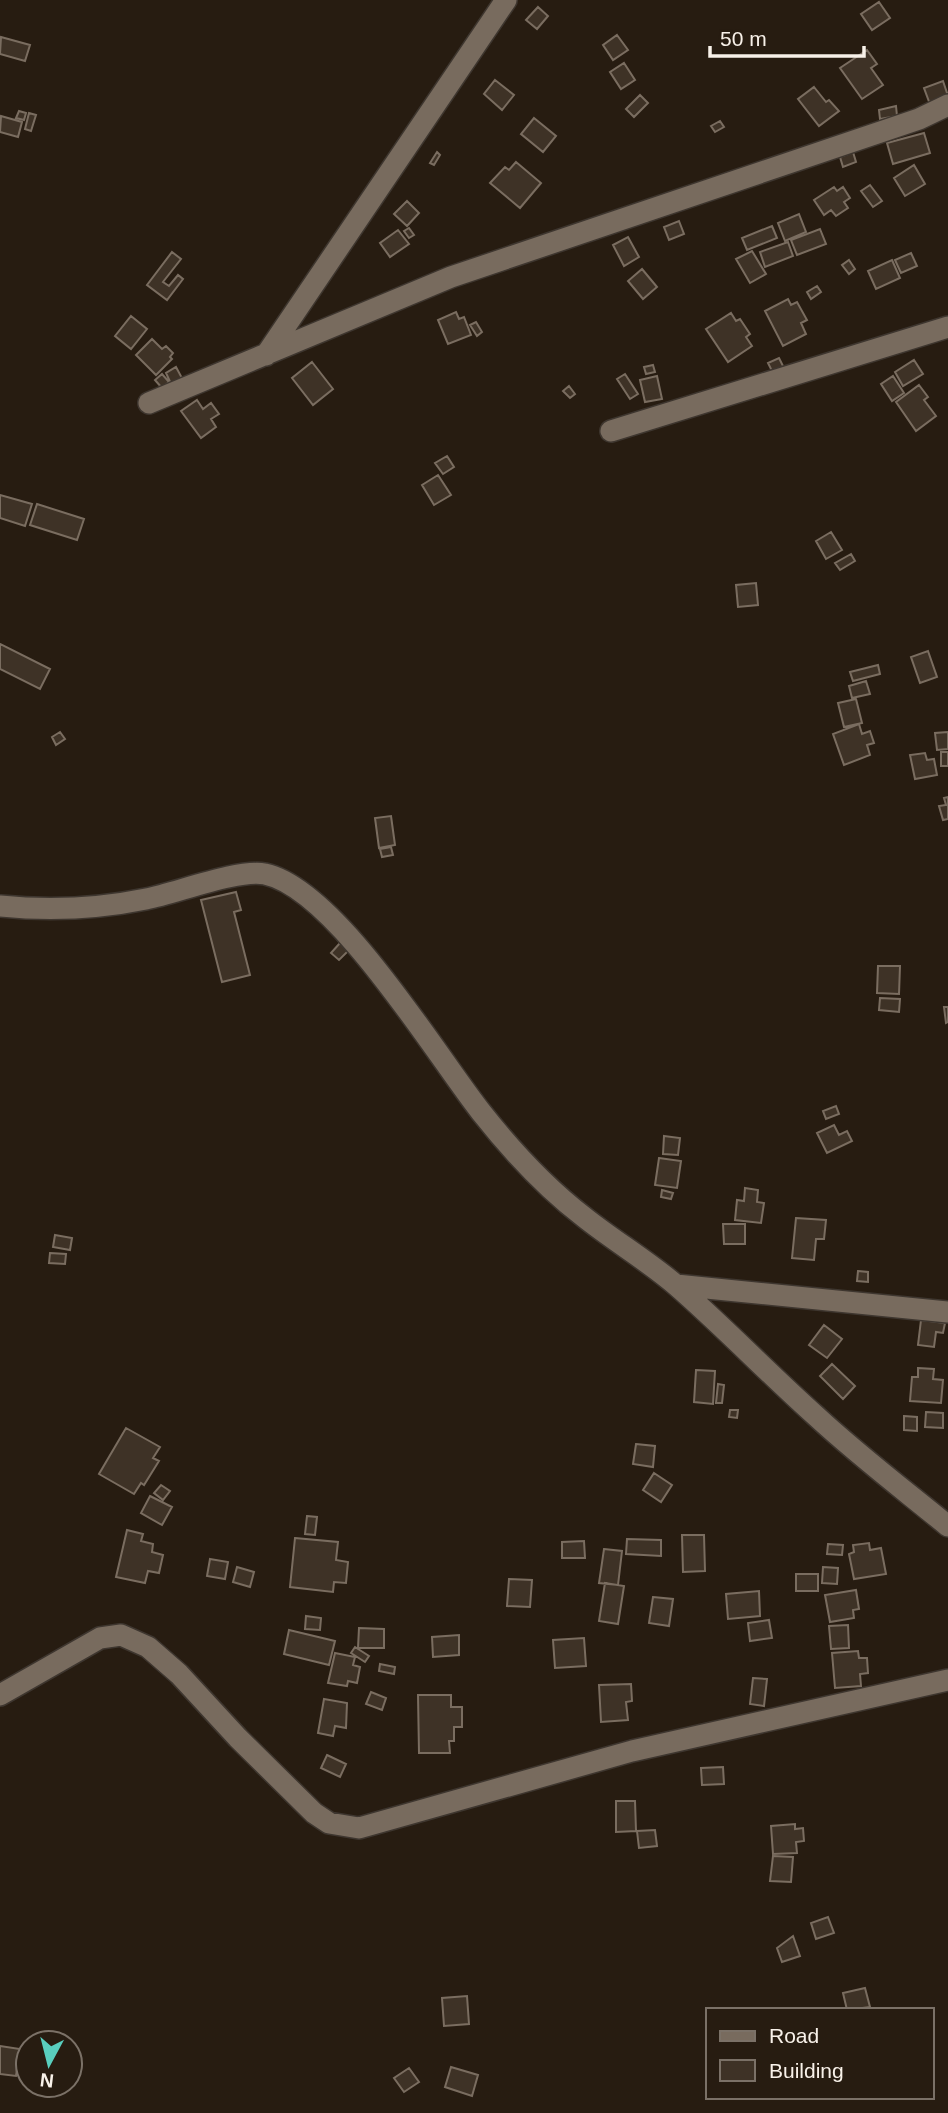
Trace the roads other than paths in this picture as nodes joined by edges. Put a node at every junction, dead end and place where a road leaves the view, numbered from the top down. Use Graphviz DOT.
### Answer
graph roads {
  1 [pos="506,0"];
  2 [pos="948,105"];
  3 [pos="948,327"];
  4 [pos="266,355"];
  5 [pos="149,403"];
  6 [pos="611,431"];
  7 [pos="0,906"];
  8 [pos="676,1286"];
  9 [pos="948,1312"];
  10 [pos="948,1526"];
  11 [pos="948,1680"];
  12 [pos="0,1695"];
  1 -- 4 [label="street"];
  2 -- 4 [label="street"];
  3 -- 6 [label="street"];
  4 -- 5 [label="street"];
  7 -- 8 [label="street"];
  8 -- 9 [label="street"];
  8 -- 10 [label="street"];
  11 -- 12 [label="street"];
}
